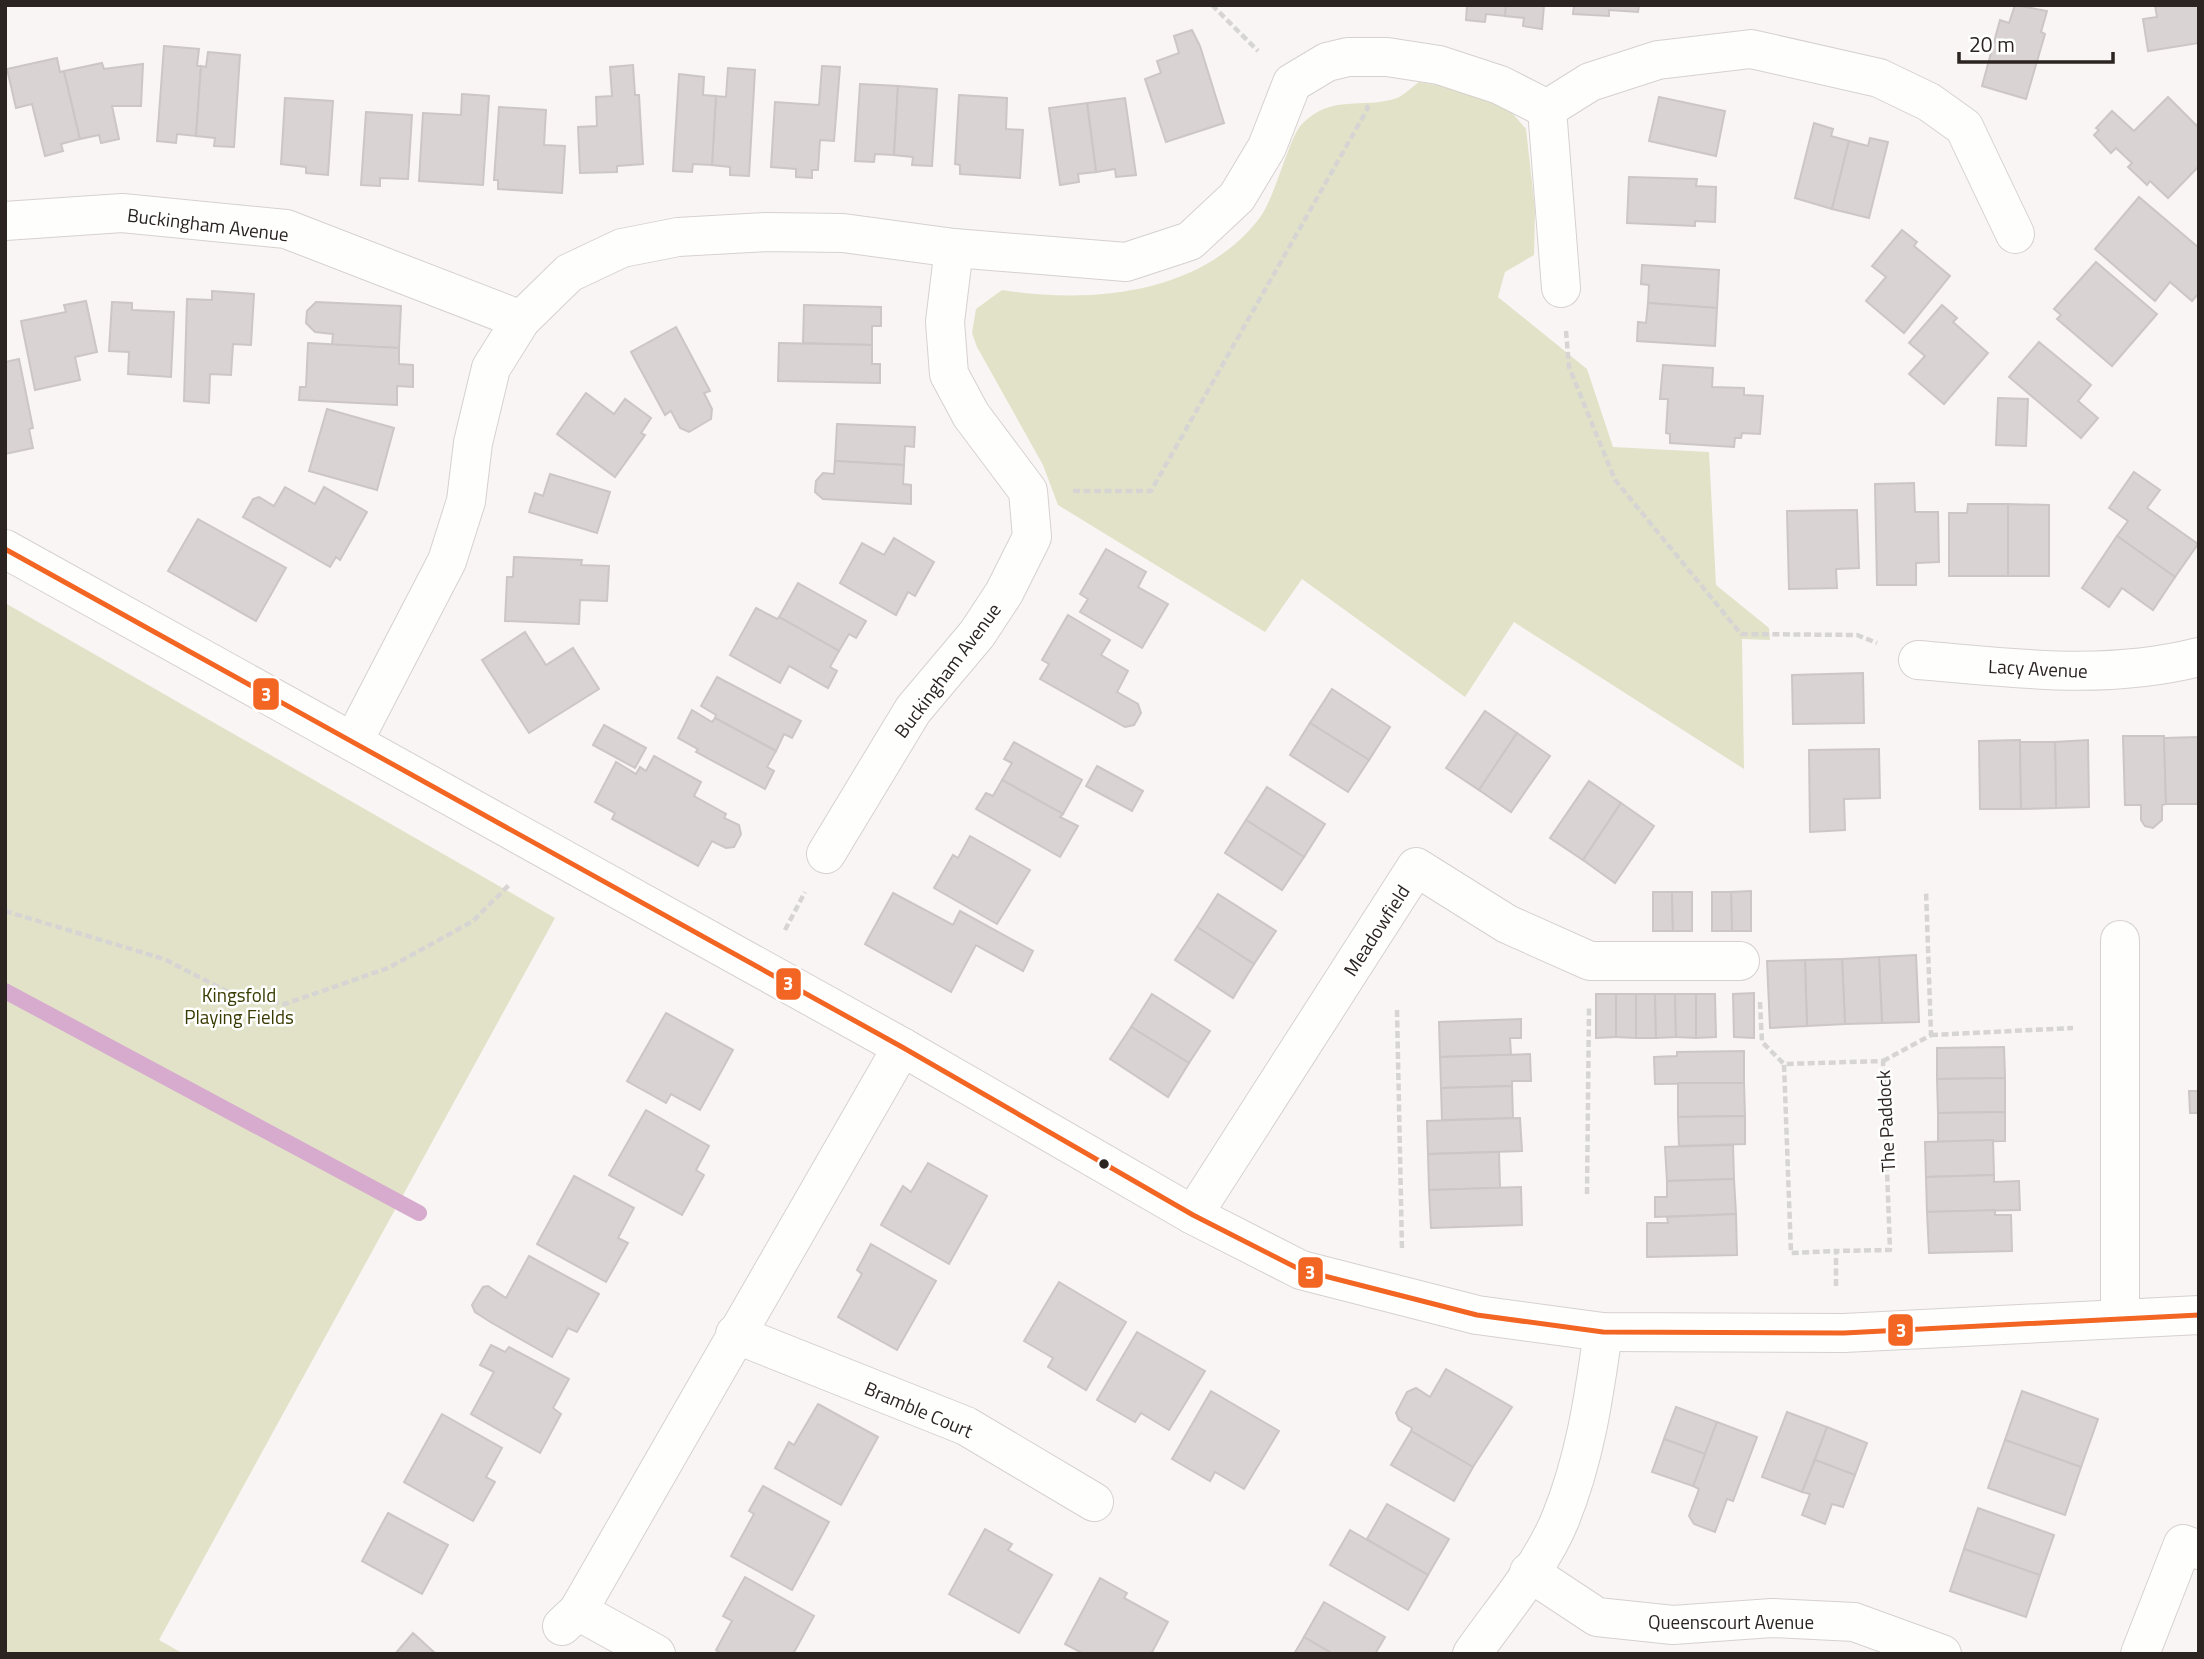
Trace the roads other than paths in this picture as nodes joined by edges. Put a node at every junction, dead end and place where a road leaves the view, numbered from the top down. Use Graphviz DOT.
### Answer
graph roads {
  1 [pos="1547,108"];
  2 [pos="5,221"];
  3 [pos="2015,234"];
  4 [pos="954,248"];
  5 [pos="1561,288"];
  6 [pos="521,320"];
  7 [pos="5,549"];
  8 [pos="2199,657"];
  9 [pos="1918,660"];
  10 [pos="353,743"];
  11 [pos="825,854"];
  12 [pos="2120,940"];
  13 [pos="1740,961"];
  14 [pos="902,1047"];
  15 [pos="1193,1215"];
  16 [pos="2199,1315"];
  17 [pos="2120,1318"];
  18 [pos="1603,1332"];
  19 [pos="736,1334"];
  20 [pos="1094,1502"];
  21 [pos="2199,1550"];
  22 [pos="1529,1572"];
  23 [pos="656,1654"];
  24 [pos="1472,1654"];
  25 [pos="1942,1654"];
  26 [pos="2140,1654"];
  1 -- 3 [label="street"];
  1 -- 4 [label="street"];
  1 -- 5 [label="street"];
  2 -- 6 [label="street, Buckingham Avenue"];
  4 -- 6 [label="street"];
  4 -- 11 [label="street, Buckingham Avenue"];
  6 -- 10 [label="street"];
  7 -- 10 [label="street"];
  8 -- 9 [label="street, Lacy Avenue"];
  10 -- 14 [label="street"];
  12 -- 17 [label="street"];
  13 -- 15 [label="street, Meadowfield"];
  14 -- 15 [label="street"];
  14 -- 19 [label="street"];
  15 -- 18 [label="street"];
  16 -- 17 [label="street"];
  17 -- 18 [label="street"];
  18 -- 22 [label="street"];
  19 -- 20 [label="street, Bramble Court"];
  19 -- 23 [label="street"];
  21 -- 26 [label="street"];
  22 -- 24 [label="street"];
  22 -- 25 [label="street, Queenscourt Avenue"];
}
